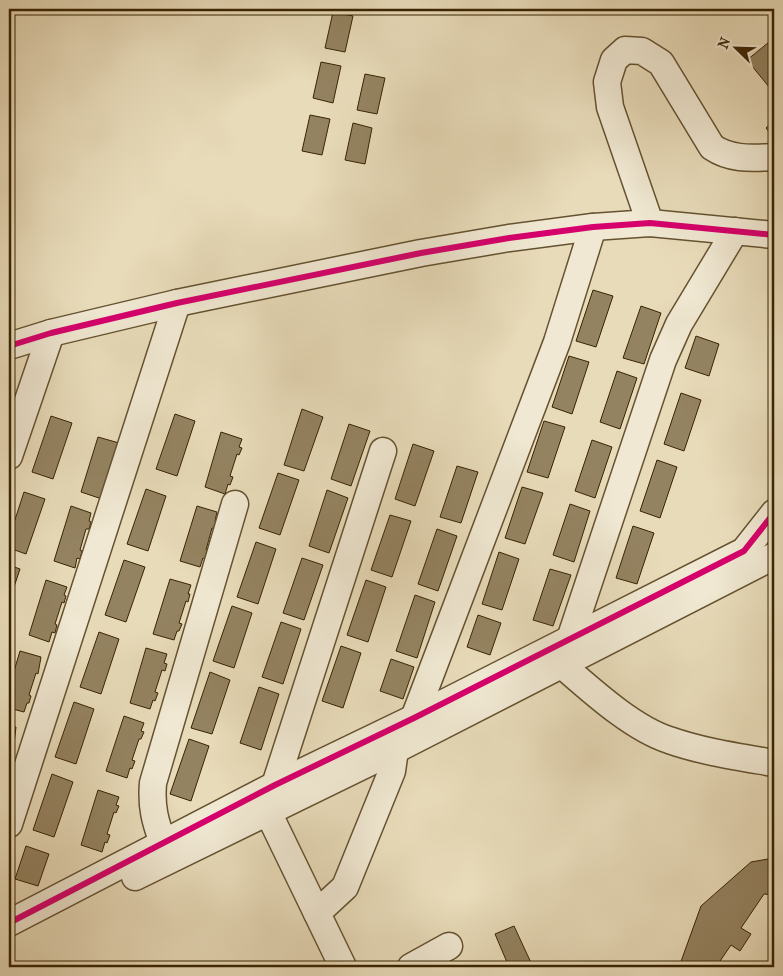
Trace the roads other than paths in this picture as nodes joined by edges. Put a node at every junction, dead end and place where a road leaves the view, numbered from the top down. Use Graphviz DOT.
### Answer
graph roads {
  1 [pos="774,157"];
  2 [pos="650,223"];
  3 [pos="594,227"];
  4 [pos="735,231"];
  5 [pos="774,235"];
  6 [pos="177,303"];
  7 [pos="51,333"];
  8 [pos="9,346"];
  9 [pos="383,451"];
  10 [pos="9,456"];
  11 [pos="235,504"];
  12 [pos="774,513"];
  13 [pos="774,556"];
  14 [pos="570,639"];
  15 [pos="562,665"];
  16 [pos="414,718"];
  17 [pos="395,750"];
  18 [pos="774,763"];
  19 [pos="275,785"];
  20 [pos="268,812"];
  21 [pos="9,824"];
  22 [pos="163,843"];
  23 [pos="317,913"];
  24 [pos="9,922"];
  25 [pos="9,940"];
  26 [pos="448,946"];
  27 [pos="343,967"];
  28 [pos="411,967"];
  1 -- 2 [label="street"];
  2 -- 3 [label="street"];
  2 -- 4 [label="street"];
  3 -- 6 [label="street"];
  3 -- 16 [label="street"];
  4 -- 5 [label="street"];
  4 -- 14 [label="street"];
  6 -- 7 [label="street"];
  6 -- 21 [label="street"];
  7 -- 8 [label="street"];
  7 -- 10 [label="street"];
  9 -- 19 [label="street"];
  11 -- 22 [label="street"];
  12 -- 14 [label="street"];
  13 -- 15 [label="street"];
  14 -- 16 [label="street"];
  15 -- 17 [label="street"];
  15 -- 18 [label="street"];
  16 -- 19 [label="street"];
  17 -- 20 [label="street"];
  17 -- 23 [label="street"];
  19 -- 22 [label="street"];
  20 -- 23 [label="street"];
  20 -- 25 [label="street"];
  22 -- 24 [label="street"];
  23 -- 27 [label="street"];
  26 -- 28 [label="street"];
}
